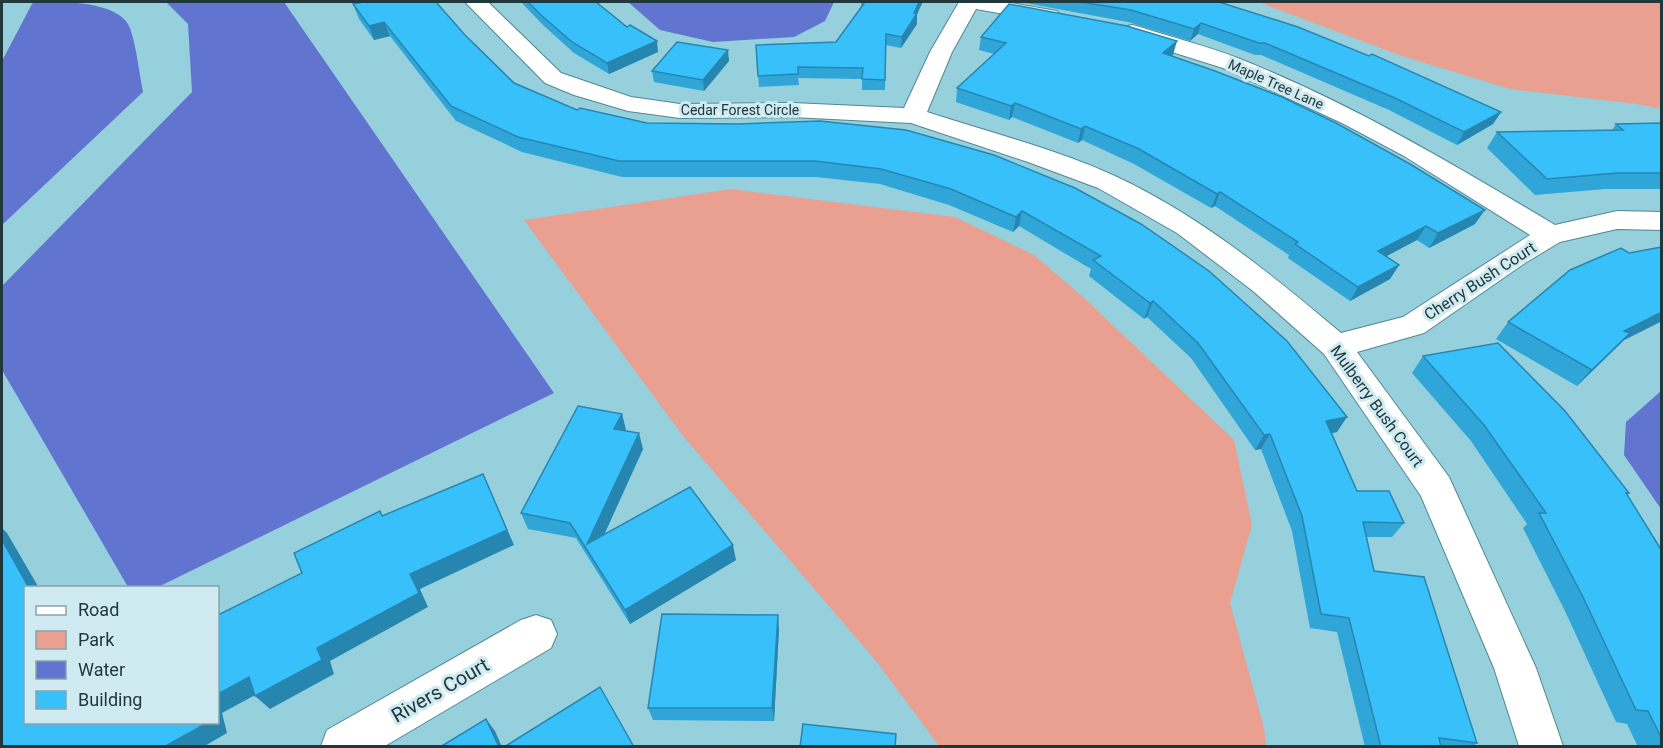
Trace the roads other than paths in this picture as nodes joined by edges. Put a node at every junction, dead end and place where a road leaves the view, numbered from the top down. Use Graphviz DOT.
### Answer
graph roads {
  1 [pos="476,2"];
  2 [pos="969,2"];
  3 [pos="974,2"];
  4 [pos="1073,20"];
  5 [pos="1106,26"];
  6 [pos="913,116"];
  7 [pos="1662,221"];
  8 [pos="1551,235"];
  9 [pos="1335,346"];
  10 [pos="536,634"];
  11 [pos="343,747"];
  12 [pos="1541,747"];
  1 -- 6 [label="street, Cedar Forest Circle"];
  2 -- 6 [label="street"];
  3 -- 4 [label="street"];
  5 -- 8 [label="street, Maple Tree Lane"];
  6 -- 9 [label="street, Mulberry Bush Court"];
  7 -- 8 [label="street, Cherry Bush Court"];
  8 -- 9 [label="street, Cherry Bush Court"];
  9 -- 12 [label="street, Mulberry Bush Court"];
  10 -- 11 [label="street, Rivers Court"];
}
